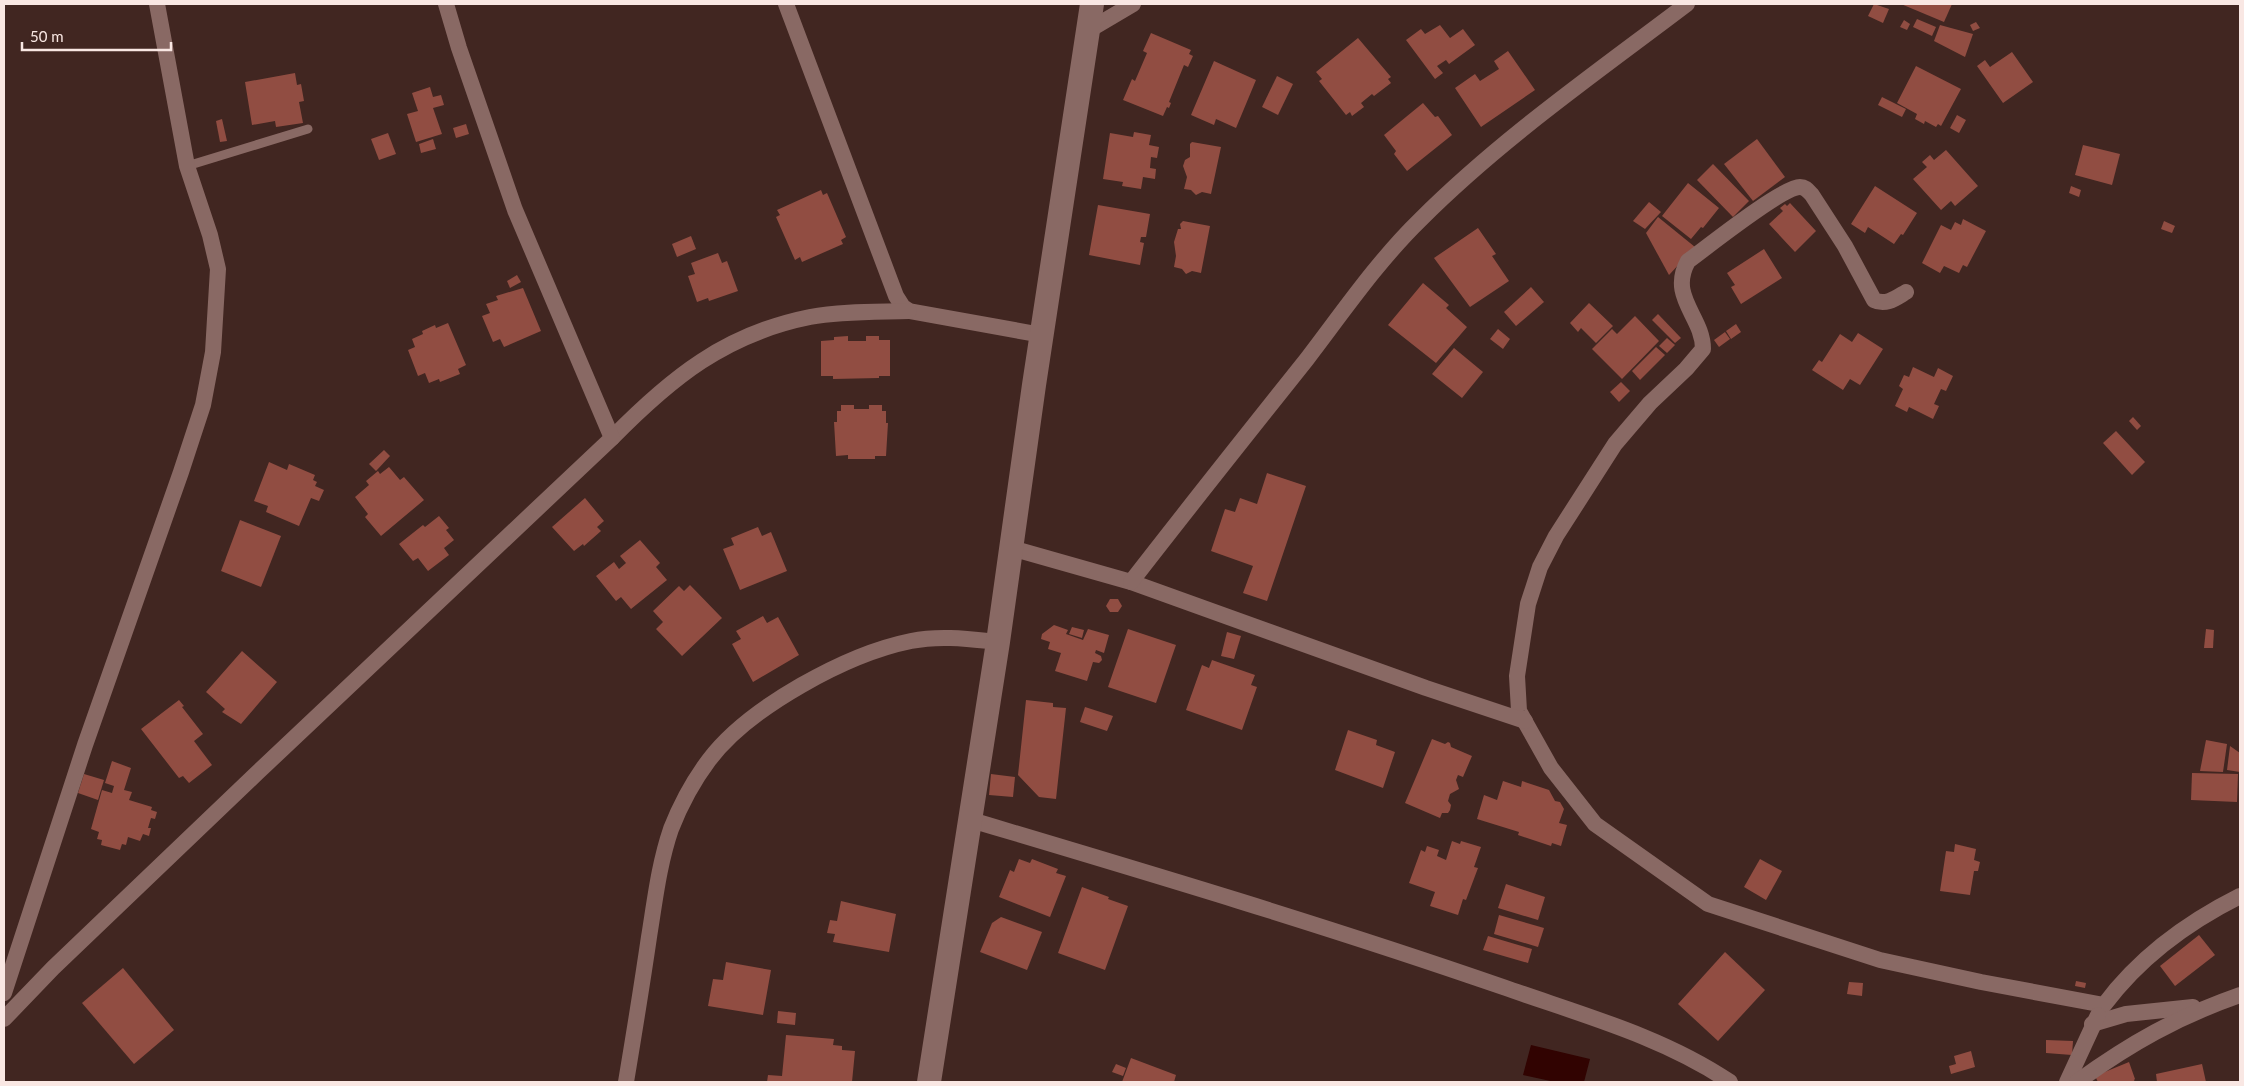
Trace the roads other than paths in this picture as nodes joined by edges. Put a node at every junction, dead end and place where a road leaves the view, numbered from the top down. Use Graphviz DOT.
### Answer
graph roads {
  1 [pos="157,4"];
  2 [pos="446,4"];
  3 [pos="786,4"];
  4 [pos="1092,4"];
  5 [pos="1133,4"];
  6 [pos="1688,4"];
  7 [pos="1089,30"];
  8 [pos="308,129"];
  9 [pos="187,166"];
  10 [pos="1906,292"];
  11 [pos="909,311"];
  12 [pos="1042,335"];
  13 [pos="612,438"];
  14 [pos="1011,548"];
  15 [pos="1131,582"];
  16 [pos="998,642"];
  17 [pos="1525,721"];
  18 [pos="971,820"];
  19 [pos="2240,896"];
  20 [pos="4,993"];
  21 [pos="2240,995"];
  22 [pos="2104,1005"];
  23 [pos="2210,1006"];
  24 [pos="4,1019"];
  25 [pos="2092,1024"];
  26 [pos="626,1082"];
  27 [pos="929,1082"];
  28 [pos="1730,1082"];
  29 [pos="2067,1082"];
  30 [pos="2077,1082"];
  1 -- 9 [label="street"];
  2 -- 13 [label="street"];
  3 -- 11 [label="street"];
  4 -- 7 [label="street"];
  5 -- 7 [label="street"];
  6 -- 15 [label="street"];
  7 -- 12 [label="street"];
  8 -- 9 [label="lane"];
  9 -- 20 [label="street"];
  10 -- 17 [label="street"];
  11 -- 12 [label="street"];
  11 -- 13 [label="street"];
  12 -- 14 [label="street"];
  13 -- 24 [label="street"];
  14 -- 15 [label="street"];
  14 -- 16 [label="street"];
  15 -- 17 [label="street"];
  16 -- 18 [label="street"];
  16 -- 26 [label="street"];
  17 -- 22 [label="street"];
  18 -- 27 [label="street"];
  18 -- 28 [label="street"];
  19 -- 22 [label="street"];
  21 -- 23 [label="street"];
  22 -- 25 [label="street"];
  23 -- 25 [label="street"];
  23 -- 30 [label="street"];
  25 -- 29 [label="street"];
}
